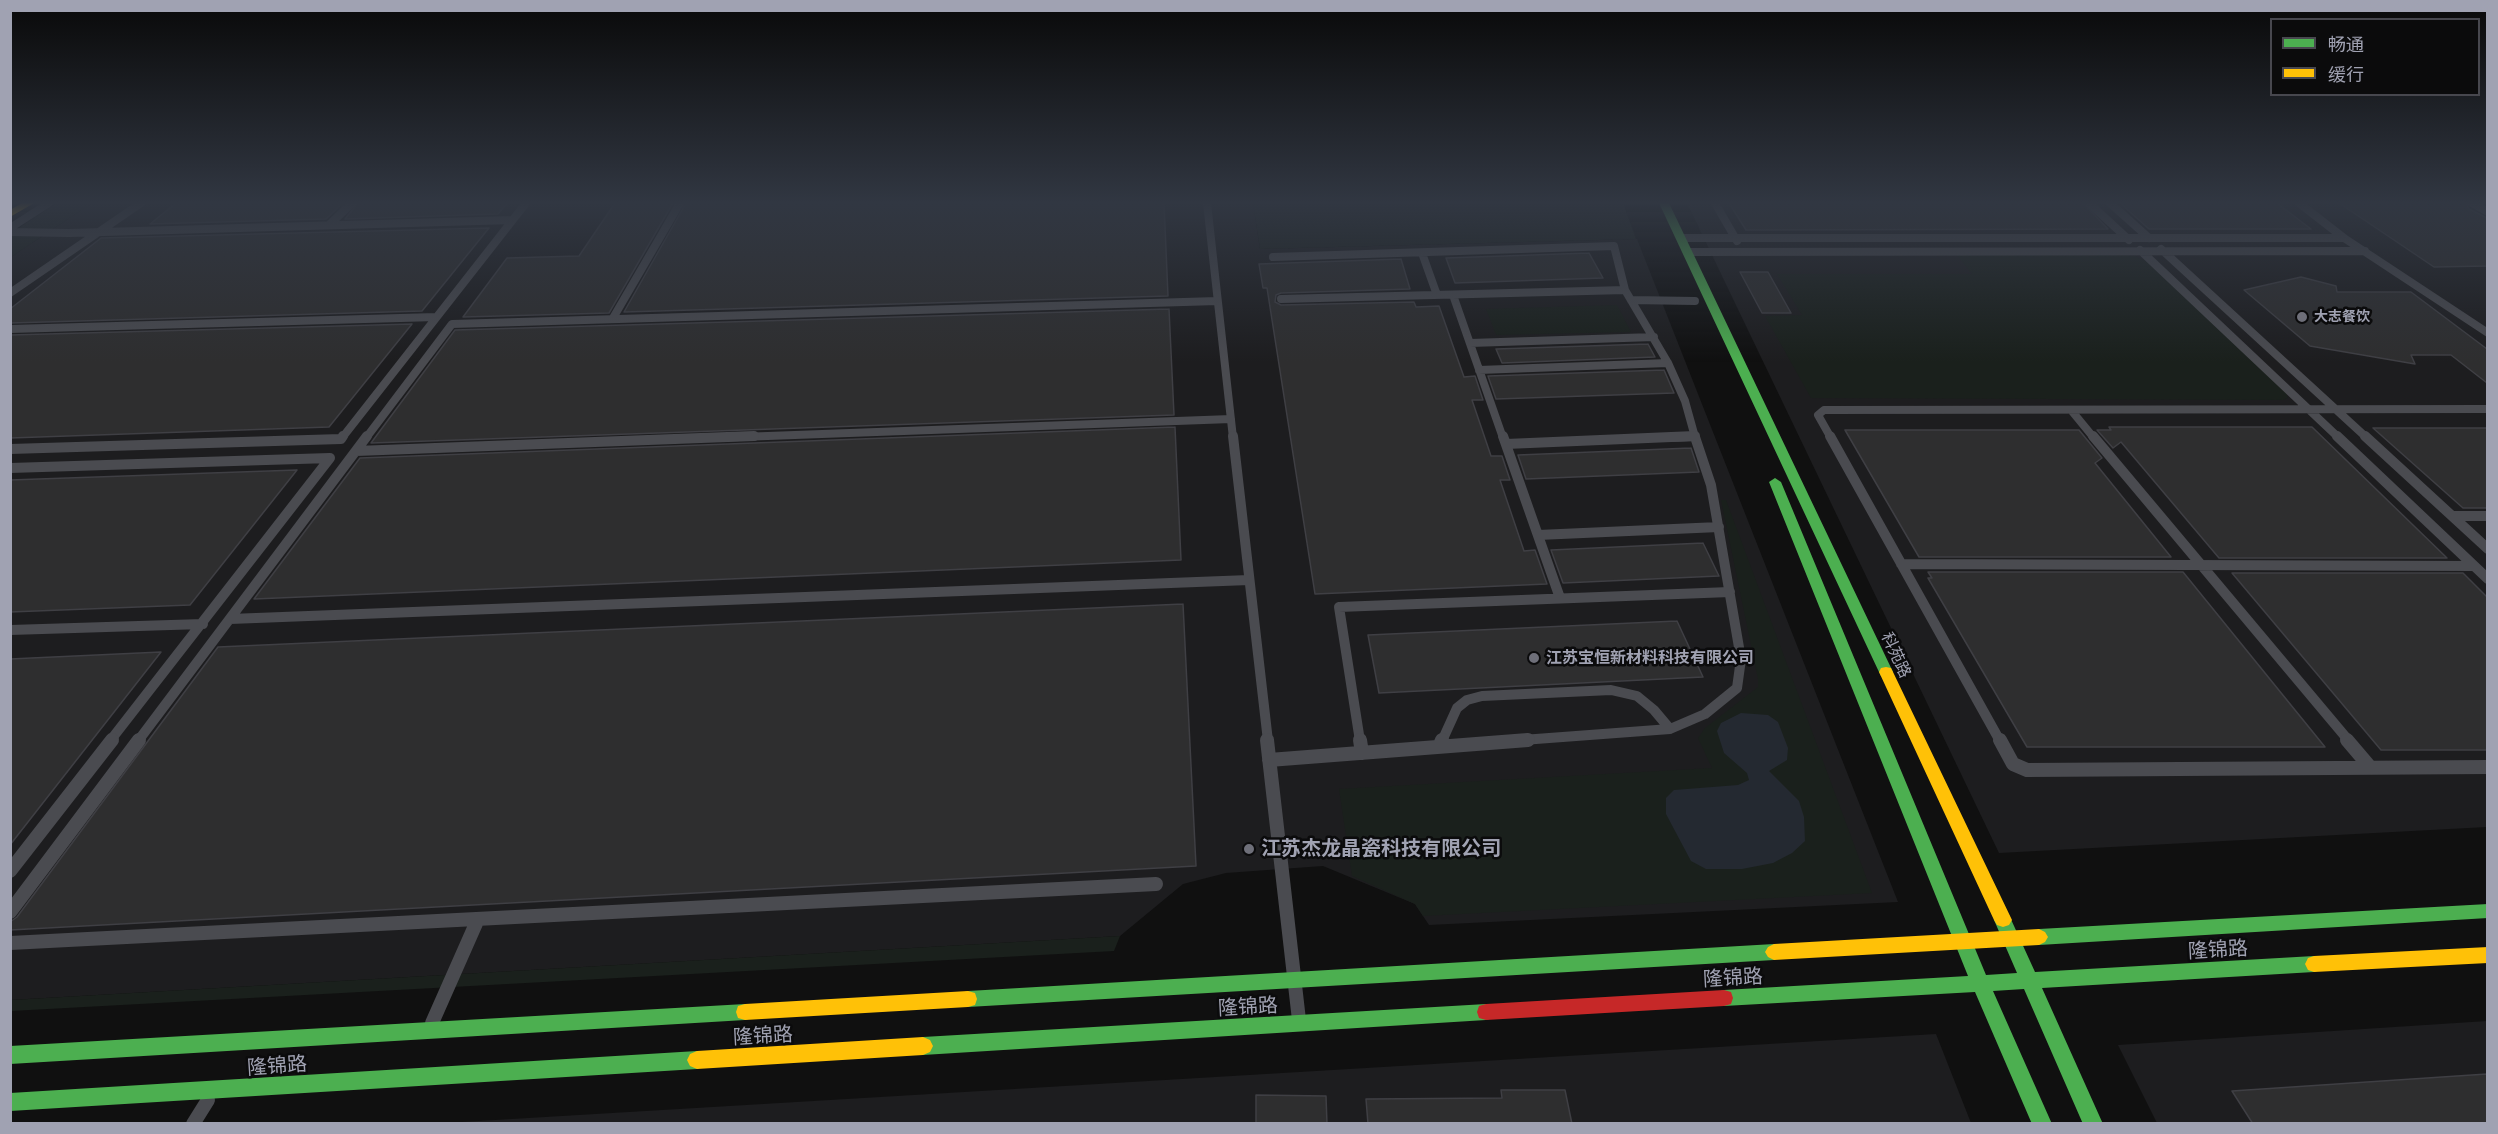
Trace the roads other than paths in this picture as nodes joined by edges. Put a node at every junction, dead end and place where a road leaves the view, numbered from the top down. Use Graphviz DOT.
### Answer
graph roads {
  1 [pos="64,256"];
  2 [pos="484,256"];
  3 [pos="649,256"];
  4 [pos="1212,256"];
  5 [pos="1313,256"];
  6 [pos="1423,256"];
  7 [pos="1616,256"];
  8 [pos="1675,256"];
  9 [pos="1689,256"];
  10 [pos="2146,256"];
  11 [pos="2168,256"];
  12 [pos="2372,256"];
  13 [pos="1273,257"];
  14 [pos="1625,290"];
  15 [pos="10,293"];
  16 [pos="1437,295"];
  17 [pos="1453,295"];
  18 [pos="1281,299"];
  19 [pos="1631,300"];
  20 [pos="1217,301"];
  21 [pos="1695,301"];
  22 [pos="436,317"];
  23 [pos="613,318"];
  24 [pos="10,329"];
  25 [pos="1709,333"];
  26 [pos="2487,333"];
  27 [pos="1654,337"];
  28 [pos="1470,343"];
  29 [pos="1668,363"];
  30 [pos="1479,370"];
  31 [pos="2336,409"];
  32 [pos="2487,409"];
  33 [pos="2071,410"];
  34 [pos="2309,410"];
  35 [pos="1231,419"];
  36 [pos="1695,436"];
  37 [pos="1506,444"];
  38 [pos="10,449"];
  39 [pos="356,450"];
  40 [pos="10,468"];
  41 [pos="1770,470"];
  42 [pos="2452,516"];
  43 [pos="2487,516"];
  44 [pos="1719,527"];
  45 [pos="1538,535"];
  46 [pos="2487,549"];
  47 [pos="1901,564"];
  48 [pos="2200,565"];
  49 [pos="2474,566"];
  50 [pos="1249,579"];
  51 [pos="2487,579"];
  52 [pos="1730,592"];
  53 [pos="1560,598"];
  54 [pos="230,619"];
  55 [pos="203,624"];
  56 [pos="10,630"];
  57 [pos="1670,729"];
  58 [pos="1439,747"];
  59 [pos="1362,753"];
  60 [pos="1269,760"];
  61 [pos="2370,767"];
  62 [pos="2487,767"];
  63 [pos="10,871"];
  64 [pos="1156,885"];
  65 [pos="2487,911"];
  66 [pos="10,912"];
  67 [pos="478,919"];
  68 [pos="2011,938"];
  69 [pos="1964,940"];
  70 [pos="10,943"];
  71 [pos="2487,955"];
  72 [pos="1294,980"];
  73 [pos="2031,980"];
  74 [pos="1980,982"];
  75 [pos="1299,1024"];
  76 [pos="428,1031"];
  77 [pos="10,1055"];
  78 [pos="215,1089"];
  79 [pos="10,1102"];
  80 [pos="193,1124"];
  81 [pos="2042,1124"];
  82 [pos="2093,1124"];
  1 -- 15 [label="lane"];
  2 -- 22 [label="lane"];
  3 -- 23 [label="lane"];
  4 -- 20 [label="lane"];
  5 -- 13 [label="lane"];
  6 -- 16 [label="lane"];
  7 -- 14 [label="lane"];
  8 -- 21 [label="main road"];
  9 -- 68 [label="main road, 科苑路"];
  10 -- 34 [label="lane"];
  11 -- 31 [label="lane"];
  12 -- 26 [label="lane"];
  14 -- 17 [label="lane"];
  14 -- 19 [label="lane"];
  16 -- 17 [label="lane"];
  16 -- 18 [label="lane"];
  17 -- 28 [label="lane"];
  19 -- 21 [label="lane"];
  19 -- 27 [label="lane"];
  20 -- 23 [label="lane"];
  20 -- 35 [label="lane"];
  21 -- 25 [label="main road"];
  22 -- 24 [label="lane"];
  22 -- 38 [label="lane"];
  23 -- 39 [label="lane"];
  27 -- 28 [label="lane"];
  27 -- 29 [label="lane"];
  28 -- 30 [label="lane"];
  29 -- 30 [label="lane"];
  29 -- 36 [label="lane"];
  30 -- 37 [label="lane"];
  31 -- 32 [label="lane"];
  31 -- 34 [label="lane"];
  31 -- 42 [label="lane"];
  33 -- 34 [label="lane"];
  33 -- 47 [label="lane"];
  33 -- 48 [label="lane"];
  34 -- 49 [label="lane"];
  35 -- 39 [label="lane"];
  35 -- 50 [label="lane"];
  36 -- 37 [label="lane"];
  36 -- 44 [label="lane"];
  37 -- 45 [label="lane"];
  39 -- 54 [label="lane"];
  40 -- 55 [label="lane"];
  41 -- 69 [label="main road"];
  42 -- 43 [label="lane"];
  42 -- 46 [label="lane"];
  44 -- 45 [label="lane"];
  44 -- 52 [label="lane"];
  45 -- 53 [label="lane"];
  47 -- 48 [label="lane"];
  47 -- 61 [label="lane"];
  48 -- 49 [label="lane"];
  48 -- 61 [label="lane"];
  49 -- 51 [label="lane"];
  50 -- 54 [label="lane"];
  50 -- 60 [label="lane"];
  52 -- 53 [label="lane"];
  52 -- 57 [label="lane"];
  53 -- 59 [label="lane"];
  54 -- 66 [label="lane"];
  55 -- 56 [label="lane"];
  55 -- 63 [label="lane"];
  57 -- 58 [label="lane"];
  57 -- 58 [label="lane"];
  58 -- 59 [label="lane"];
  59 -- 60 [label="lane"];
  60 -- 72 [label="lane"];
  61 -- 62 [label="lane"];
  64 -- 67 [label="lane"];
  65 -- 68 [label="main road, 隆锦路"];
  67 -- 70 [label="lane"];
  67 -- 76 [label="lane"];
  68 -- 69 [label="main road, 隆锦路"];
  68 -- 73 [label="main road, 科苑路"];
  69 -- 72 [label="main road, 隆锦路"];
  69 -- 74 [label="main road"];
  71 -- 73 [label="main road, 隆锦路"];
  72 -- 75 [label="lane"];
  72 -- 76 [label="main road, 隆锦路"];
  73 -- 74 [label="main road, 隆锦路"];
  73 -- 82 [label="main road, 科苑路"];
  74 -- 75 [label="main road, 隆锦路"];
  74 -- 81 [label="main road"];
  75 -- 78 [label="main road, 隆锦路"];
  76 -- 77 [label="main road, 隆锦路"];
  78 -- 79 [label="main road, 隆锦路"];
  78 -- 80 [label="lane"];
}
